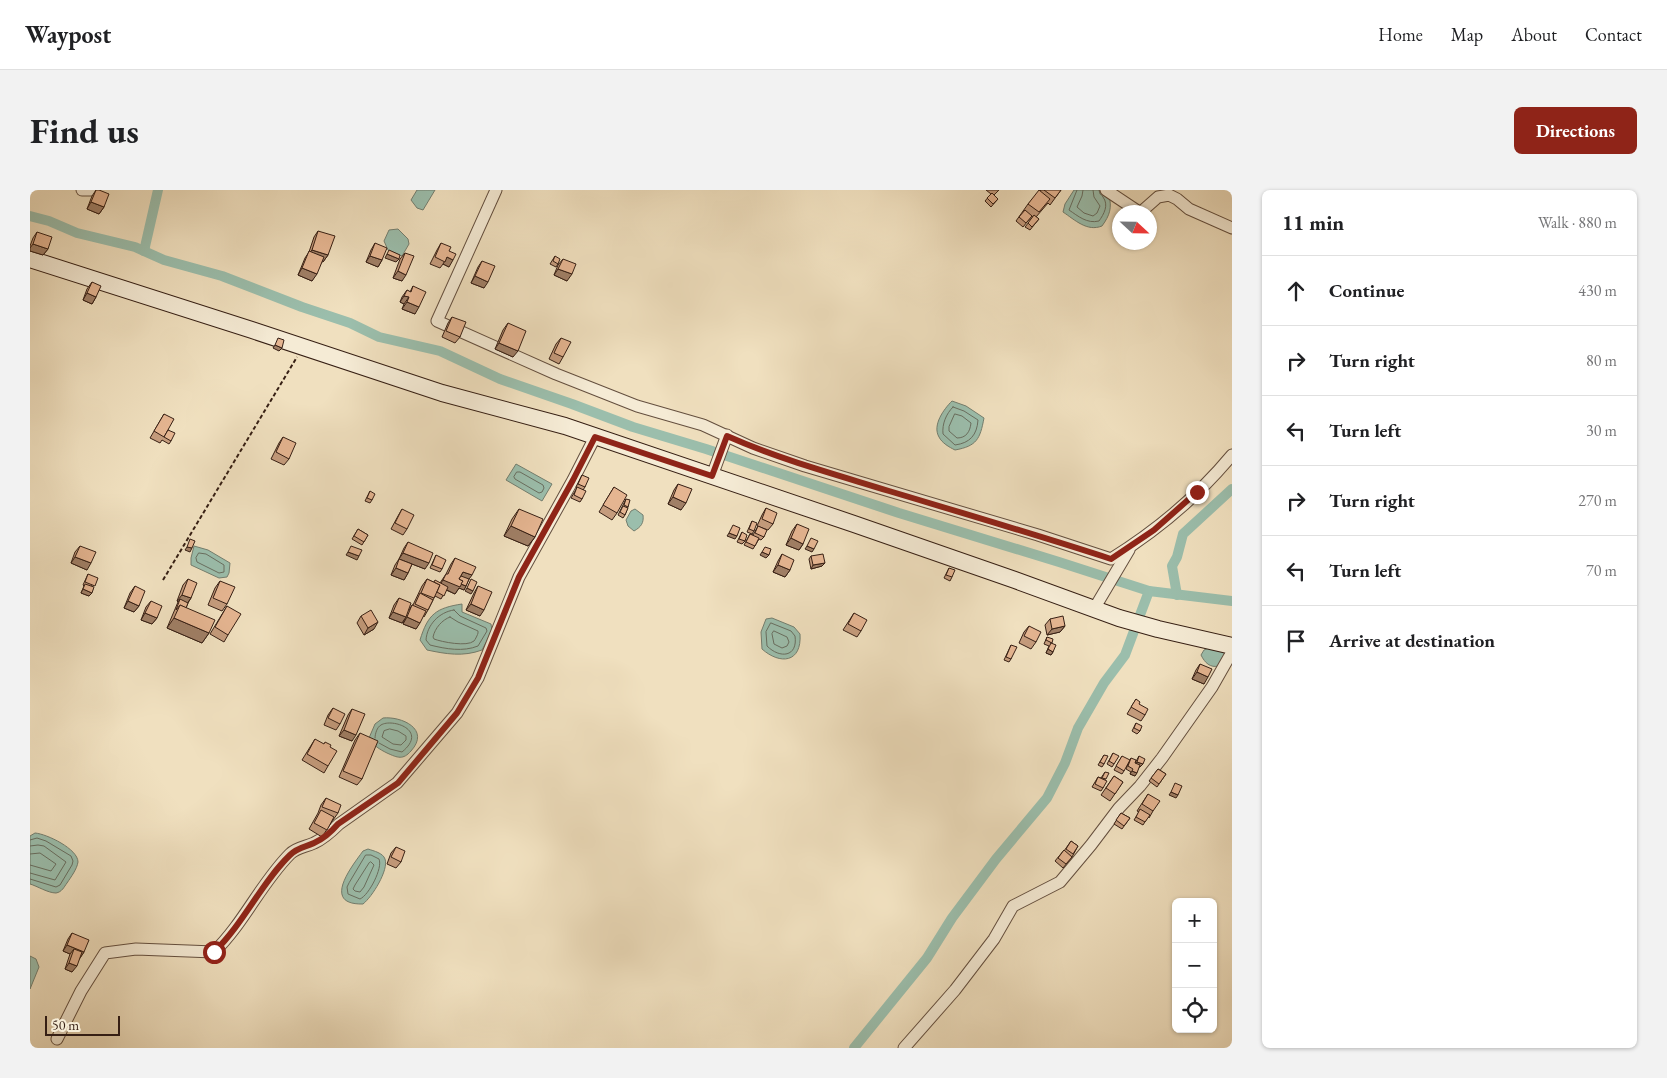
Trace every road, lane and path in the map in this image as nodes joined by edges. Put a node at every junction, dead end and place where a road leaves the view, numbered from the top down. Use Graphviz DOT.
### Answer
graph roads {
  1 [pos="82,190"];
  2 [pos="92,190"];
  3 [pos="496,190"];
  4 [pos="1106,190"];
  5 [pos="1129,205"];
  6 [pos="1148,205"];
  7 [pos="1232,228"];
  8 [pos="30,259"];
  9 [pos="303,347"];
  10 [pos="727,436"];
  11 [pos="595,437"];
  12 [pos="1232,455"];
  13 [pos="712,476"];
  14 [pos="1132,546"];
  15 [pos="163,580"];
  16 [pos="1094,609"];
  17 [pos="1232,646"];
  18 [pos="1232,652"];
  19 [pos="57,1039"];
  20 [pos="904,1048"];
  1 -- 2 [label="street"];
  3 -- 10 [label="street"];
  4 -- 5 [label="street"];
  6 -- 7 [label="street"];
  8 -- 9 [label="street"];
  9 -- 11 [label="street"];
  9 -- 15 [label="path"];
  10 -- 13 [label="street"];
  10 -- 14 [label="street"];
  11 -- 13 [label="street"];
  11 -- 19 [label="street"];
  12 -- 14 [label="street"];
  13 -- 16 [label="street"];
  14 -- 16 [label="street"];
  16 -- 17 [label="street"];
  18 -- 20 [label="street"];
}
